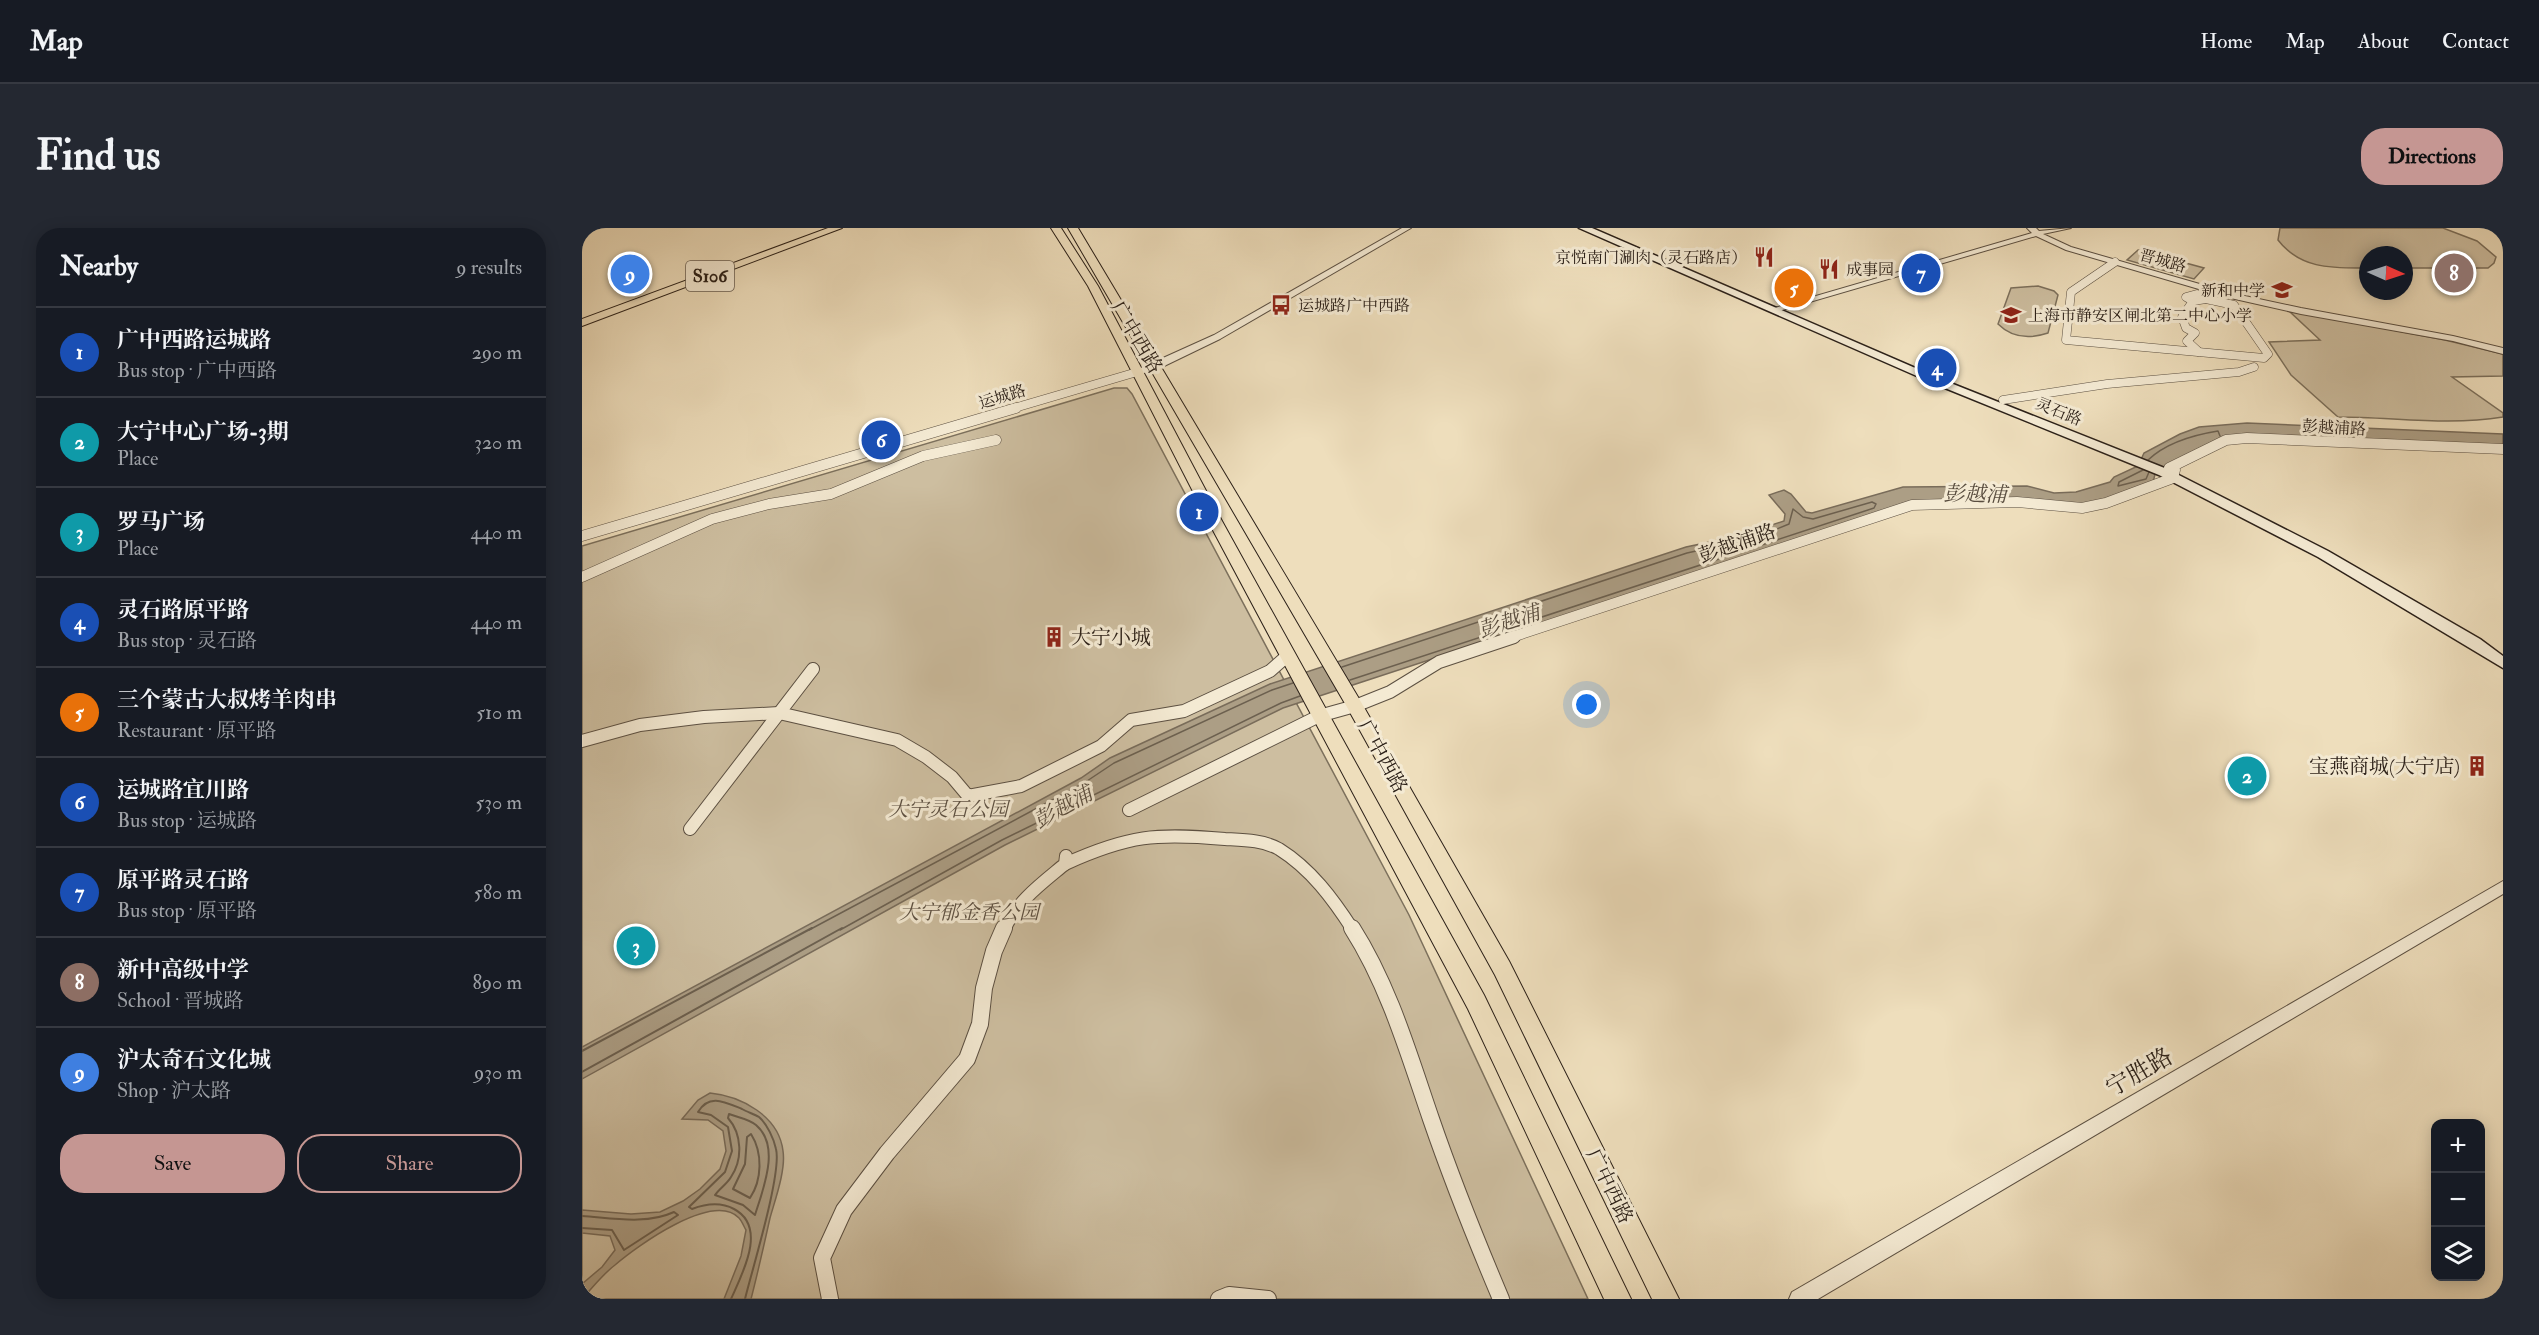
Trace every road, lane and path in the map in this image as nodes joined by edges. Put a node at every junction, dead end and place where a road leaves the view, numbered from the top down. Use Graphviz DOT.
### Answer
graph roads {
  1 [pos="813,228"];
  2 [pos="837,228"];
  3 [pos="1056,228"];
  4 [pos="1073,228"];
  5 [pos="1407,228"];
  6 [pos="1584,228"];
  7 [pos="1603,228"];
  8 [pos="2067,228"];
  9 [pos="2034,231"];
  10 [pos="2115,262"];
  11 [pos="2193,293"];
  12 [pos="1777,308"];
  13 [pos="582,316"];
  14 [pos="582,323"];
  15 [pos="2503,351"];
  16 [pos="2199,352"];
  17 [pos="1155,367"];
  18 [pos="2254,367"];
  19 [pos="1137,372"];
  20 [pos="2003,400"];
  21 [pos="996,440"];
  22 [pos="2503,449"];
  23 [pos="2130,455"];
  24 [pos="2170,472"];
  25 [pos="1241,514"];
  26 [pos="1215,521"];
  27 [pos="582,536"];
  28 [pos="582,577"];
  29 [pos="2503,652"];
  30 [pos="1289,659"];
  31 [pos="2503,663"];
  32 [pos="813,669"];
  33 [pos="1350,699"];
  34 [pos="1315,708"];
  35 [pos="779,713"];
  36 [pos="582,741"];
  37 [pos="1129,810"];
  38 [pos="690,829"];
  39 [pos="2503,887"];
  40 [pos="830,1299"];
  41 [pos="1219,1299"];
  42 [pos="1268,1299"];
  43 [pos="1501,1299"];
  44 [pos="1618,1299"];
  45 [pos="1666,1299"];
  46 [pos="1799,1299"];
  1 -- 13 [label="main road, S106"];
  2 -- 14 [label="main road, S106"];
  3 -- 19 [label="main road, 广中西路"];
  4 -- 17 [label="main road, 广中西路"];
  5 -- 17 [label="street, 运城路"];
  6 -- 12 [label="main road, 灵石路"];
  7 -- 12 [label="main road, 灵石路"];
  8 -- 9 [label="street"];
  9 -- 10 [label="street, 晋城路"];
  9 -- 12 [label="street"];
  10 -- 11 [label="street, 晋城路"];
  10 -- 16 [label="street"];
  11 -- 15 [label="street, 晋城路"];
  11 -- 16 [label="street"];
  11 -- 16 [label="street"];
  12 -- 20 [label="main road, 灵石路"];
  12 -- 23 [label="main road, 灵石路"];
  17 -- 19 [label="street, 运城路"];
  17 -- 25 [label="main road, 广中西路"];
  18 -- 20 [label="street"];
  19 -- 26 [label="main road, 广中西路"];
  19 -- 27 [label="street, 运城路"];
  20 -- 23 [label="main road, 灵石路"];
  21 -- 28 [label="street"];
  22 -- 24 [label="street, 彭越浦路"];
  23 -- 24 [label="main road, 灵石路"];
  24 -- 29 [label="main road, 灵石路"];
  24 -- 31 [label="main road, 灵石路"];
  24 -- 33 [label="street, 彭越浦路"];
  25 -- 26 [label="main road"];
  25 -- 33 [label="main road, 广中西路"];
  26 -- 30 [label="main road, 广中西路"];
  30 -- 34 [label="main road, 广中西路"];
  30 -- 35 [label="street"];
  32 -- 35 [label="street"];
  33 -- 34 [label="street, 彭越浦路"];
  33 -- 45 [label="main road, 广中西路"];
  34 -- 37 [label="street, 彭越浦路"];
  34 -- 44 [label="main road, 广中西路"];
  35 -- 36 [label="street"];
  35 -- 38 [label="street"];
  39 -- 46 [label="street, 宁胜路"];
  40 -- 43 [label="street"];
  41 -- 42 [label="street"];
}
